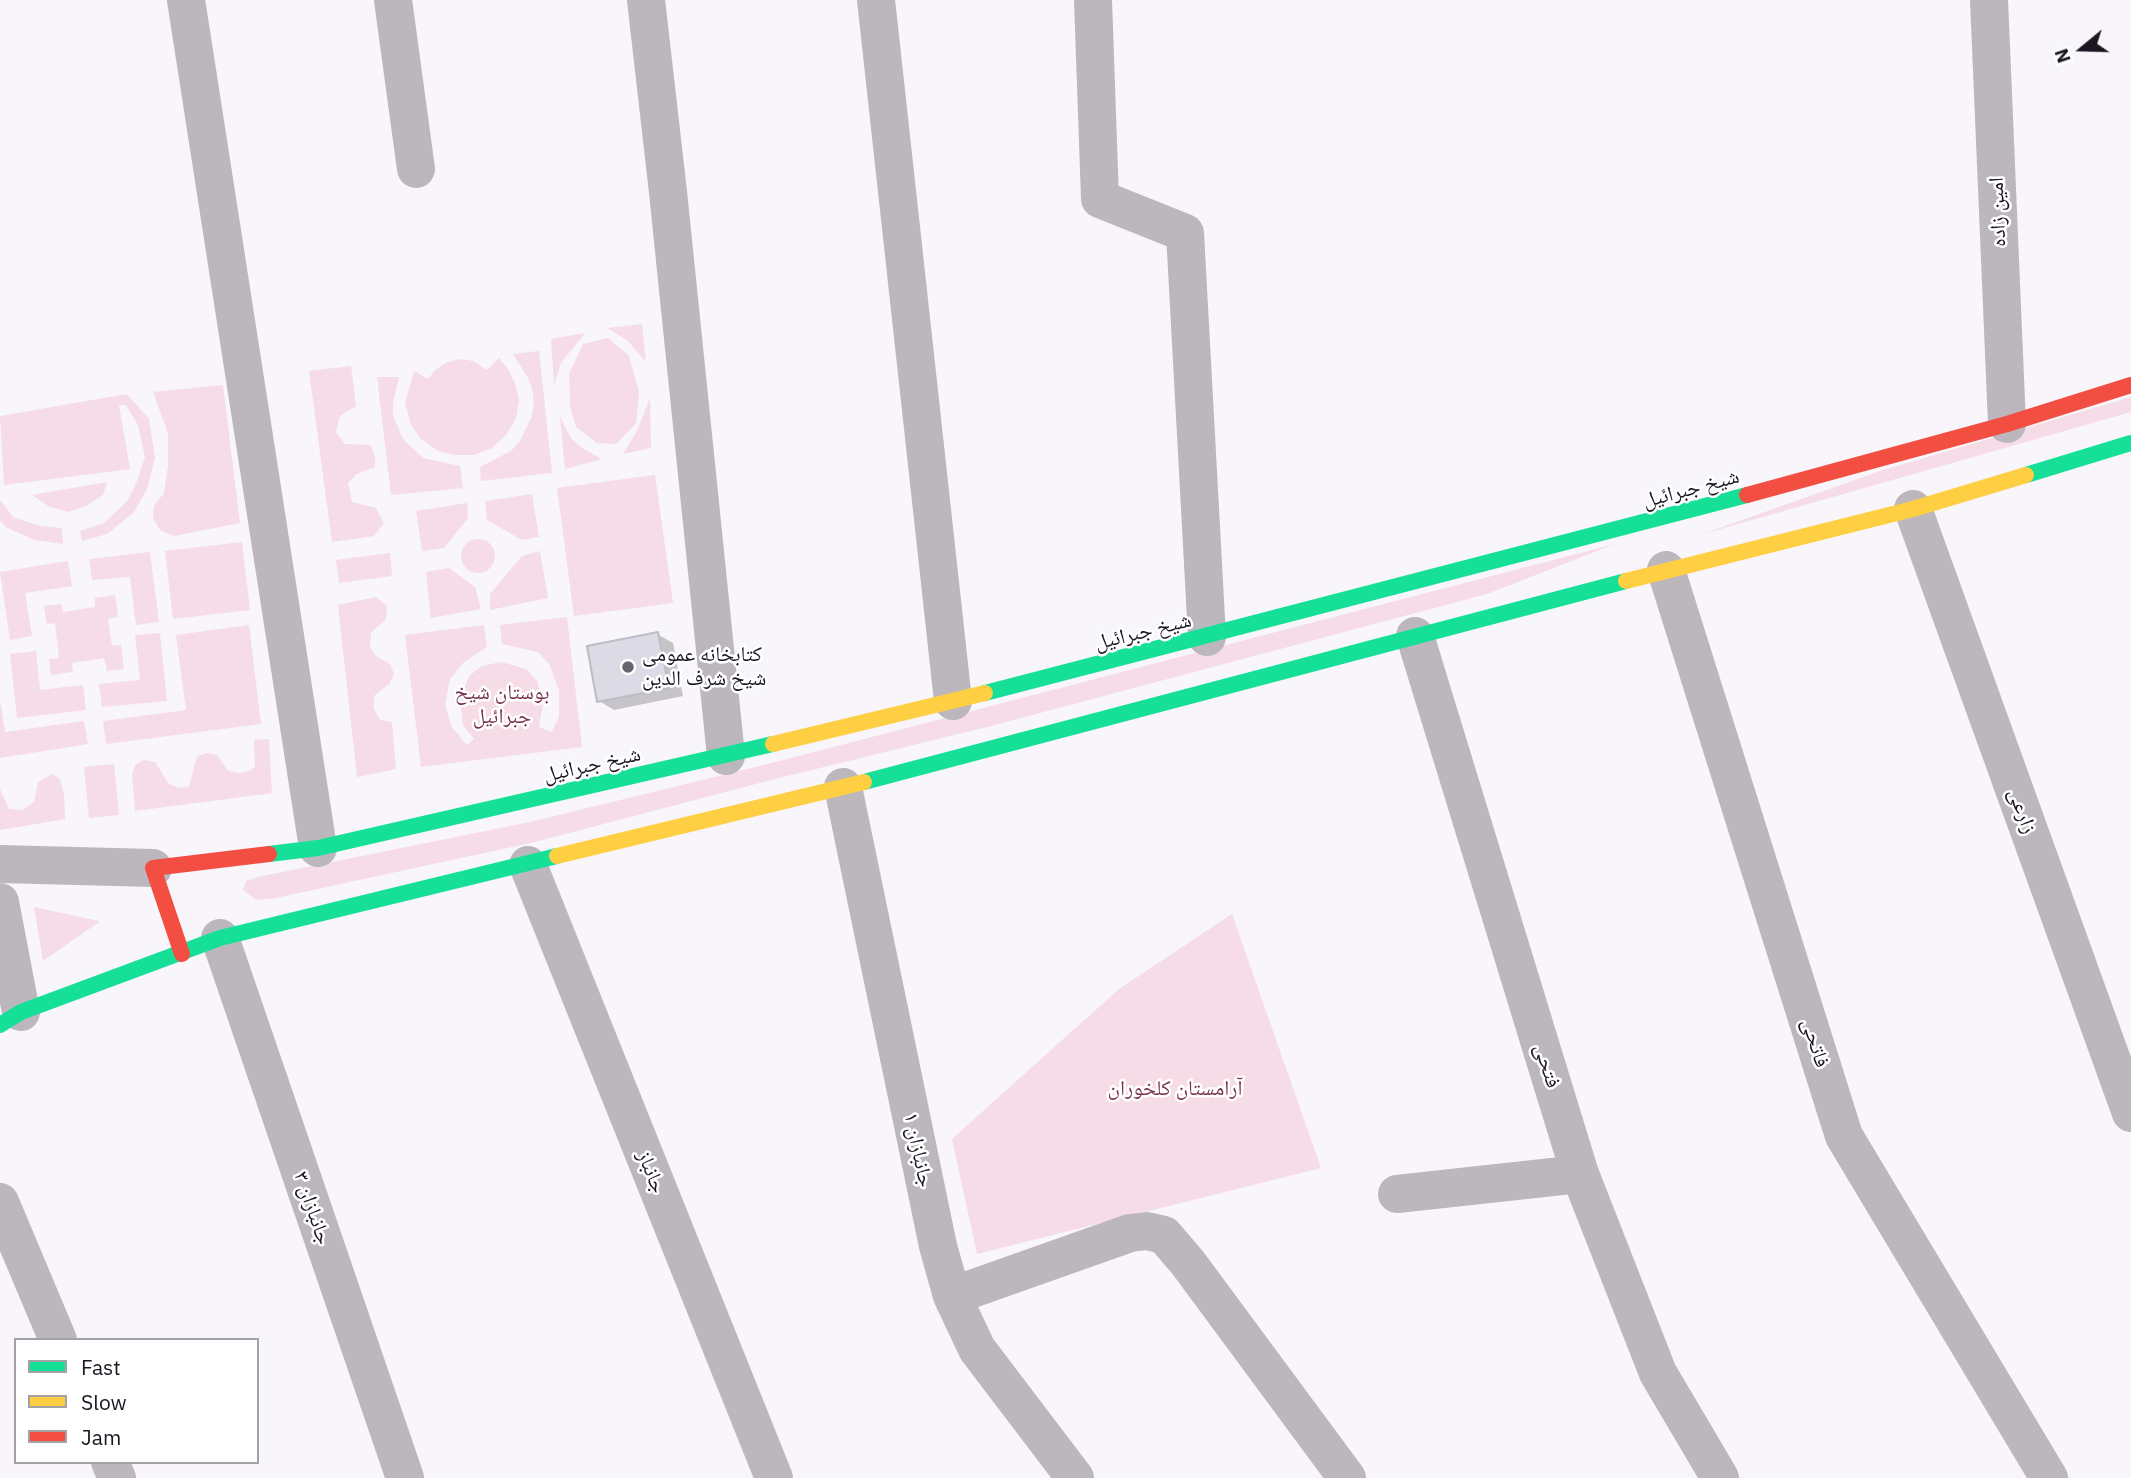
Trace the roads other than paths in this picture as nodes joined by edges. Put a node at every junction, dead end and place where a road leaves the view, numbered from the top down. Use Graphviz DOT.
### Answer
graph roads {
  1 [pos="186,0"];
  2 [pos="393,0"];
  3 [pos="646,0"];
  4 [pos="876,0"];
  5 [pos="1093,0"];
  6 [pos="1989,0"];
  7 [pos="416,169"];
  8 [pos="2131,385"];
  9 [pos="2007,424"];
  10 [pos="2131,443"];
  11 [pos="1913,509"];
  12 [pos="1665,564"];
  13 [pos="1415,636"];
  14 [pos="1207,637"];
  15 [pos="953,701"];
  16 [pos="726,756"];
  17 [pos="843,787"];
  18 [pos="318,848"];
  19 [pos="0,864"];
  20 [pos="528,865"];
  21 [pos="153,868"];
  22 [pos="0,902"];
  23 [pos="220,939"];
  24 [pos="181,954"];
  25 [pos="11,1018"];
  26 [pos="2131,1113"];
  27 [pos="1580,1174"];
  28 [pos="1397,1194"];
  29 [pos="0,1202"];
  30 [pos="952,1296"];
  31 [pos="57,1338"];
  32 [pos="405,1478"];
  33 [pos="774,1478"];
  34 [pos="1075,1478"];
  35 [pos="1347,1478"];
  36 [pos="1720,1478"];
  37 [pos="2049,1478"];
  1 -- 18 [label="street"];
  2 -- 7 [label="street"];
  3 -- 16 [label="street"];
  4 -- 15 [label="street"];
  5 -- 14 [label="street"];
  6 -- 9 [label="street, امین زاده"];
  8 -- 9 [label="street, شیخ جبرائیل"];
  9 -- 14 [label="street, شیخ جبرائیل"];
  10 -- 11 [label="street"];
  11 -- 12 [label="street"];
  11 -- 26 [label="street, زارعی"];
  12 -- 13 [label="street"];
  12 -- 37 [label="street, فاتحی"];
  13 -- 17 [label="street"];
  13 -- 27 [label="street, فتحی"];
  14 -- 15 [label="street, شیخ جبرائیل"];
  15 -- 16 [label="street, شیخ جبرائیل"];
  16 -- 18 [label="street, شیخ جبرائیل"];
  17 -- 20 [label="street"];
  17 -- 30 [label="street, جانبازان ۱"];
  18 -- 21 [label="street, شیخ جبرائیل"];
  19 -- 21 [label="street"];
  20 -- 23 [label="street"];
  20 -- 33 [label="street, جانباز"];
  21 -- 24 [label="street"];
  22 -- 25 [label="street"];
  23 -- 24 [label="street"];
  23 -- 32 [label="street, جانبازان ۳"];
  24 -- 25 [label="street"];
  27 -- 28 [label="street"];
  27 -- 36 [label="street, فتحی"];
  29 -- 31 [label="street"];
  30 -- 34 [label="street, جانبازان ۱"];
  30 -- 35 [label="street"];
}
